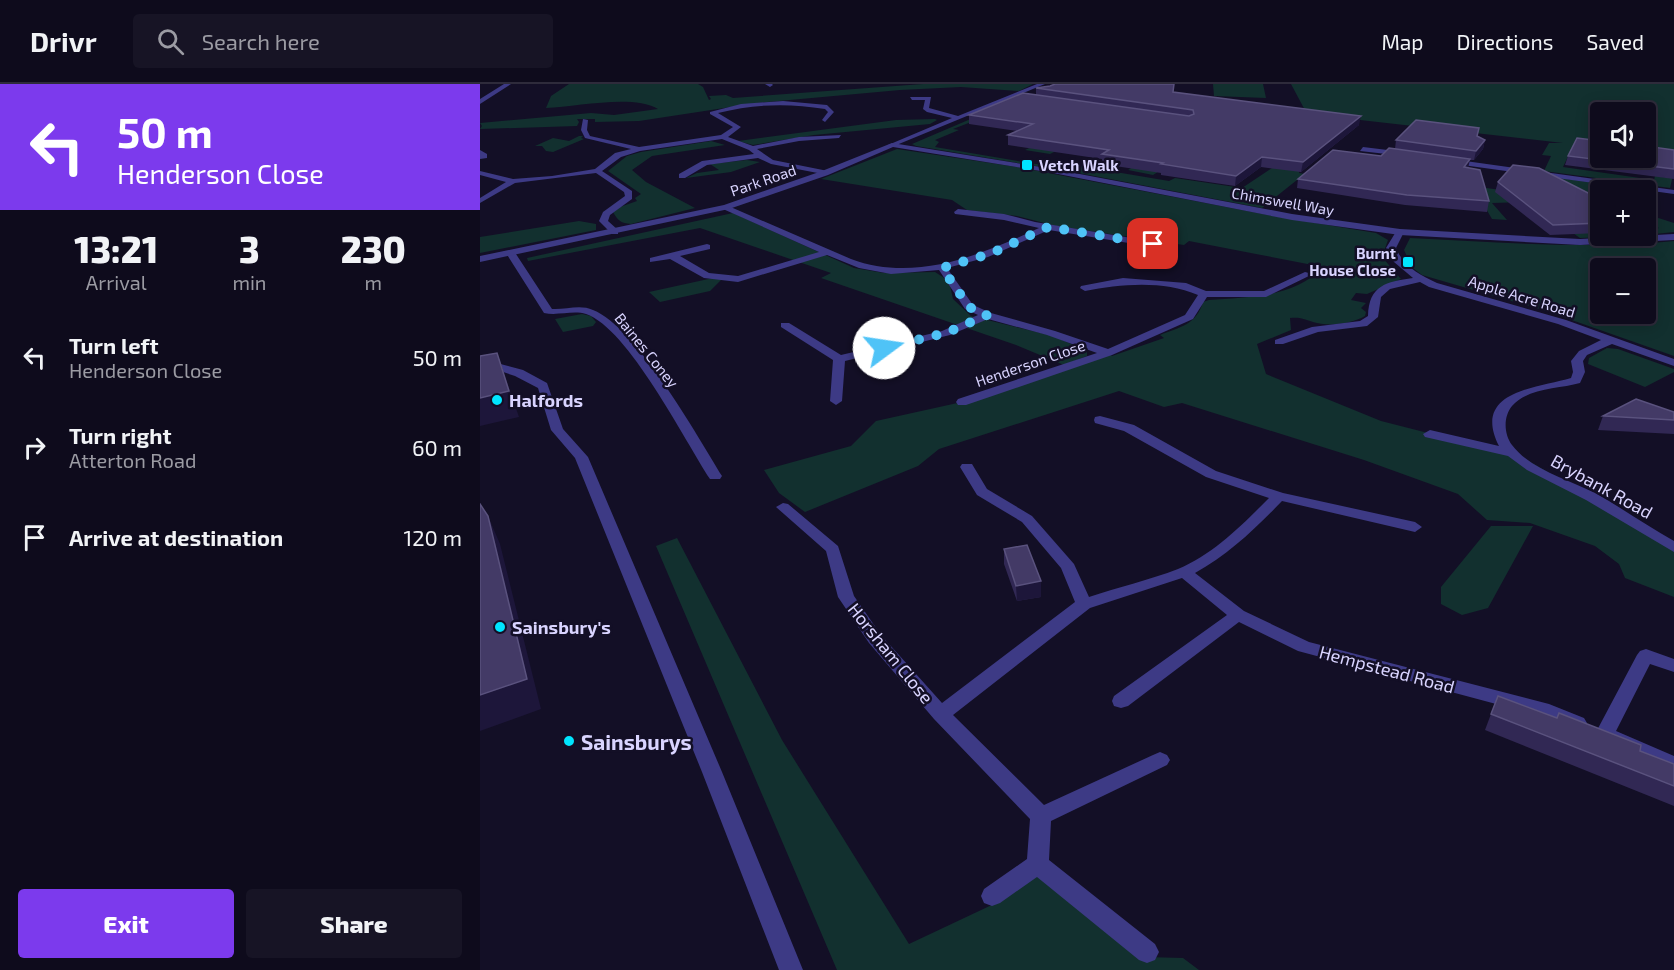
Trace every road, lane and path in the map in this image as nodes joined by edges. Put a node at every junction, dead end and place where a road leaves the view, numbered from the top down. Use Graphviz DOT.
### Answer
graph roads {
  1 [pos="508,84"];
  2 [pos="1042,84"];
  3 [pos="936,90"];
  4 [pos="1013,97"];
  5 [pos="912,98"];
  6 [pos="930,98"];
  7 [pos="1025,99"];
  8 [pos="480,102"];
  9 [pos="960,118"];
  10 [pos="585,120"];
  11 [pos="825,120"];
  12 [pos="839,136"];
  13 [pos="723,137"];
  14 [pos="892,145"];
  15 [pos="752,148"];
  16 [pos="639,149"];
  17 [pos="1363,149"];
  18 [pos="480,152"];
  19 [pos="759,156"];
  20 [pos="1418,157"];
  21 [pos="480,158"];
  22 [pos="1446,160"];
  23 [pos="597,171"];
  24 [pos="480,173"];
  25 [pos="825,173"];
  26 [pos="682,176"];
  27 [pos="513,181"];
  28 [pos="1674,192"];
  29 [pos="480,201"];
  30 [pos="726,207"];
  31 [pos="958,212"];
  32 [pos="1048,227"];
  33 [pos="615,232"];
  34 [pos="1400,232"];
  35 [pos="1674,237"];
  36 [pos="1153,244"];
  37 [pos="707,248"];
  38 [pos="511,252"];
  39 [pos="828,252"];
  40 [pos="672,256"];
  41 [pos="480,259"];
  42 [pos="653,261"];
  43 [pos="942,268"];
  44 [pos="1308,274"];
  45 [pos="1422,279"];
  46 [pos="1085,288"];
  47 [pos="1204,294"];
  48 [pos="987,315"];
  49 [pos="785,326"];
  50 [pos="1611,340"];
  51 [pos="1279,342"];
  52 [pos="1108,353"];
  53 [pos="839,359"];
  54 [pos="1674,363"];
  55 [pos="489,364"];
  56 [pos="836,401"];
  57 [pos="962,402"];
  58 [pos="1100,420"];
  59 [pos="1430,434"];
  60 [pos="1514,454"];
  61 [pos="967,467"];
  62 [pos="715,477"];
  63 [pos="1279,496"];
  64 [pos="783,507"];
  65 [pos="1415,527"];
  66 [pos="1674,548"];
  67 [pos="1184,572"];
  68 [pos="1084,604"];
  69 [pos="1238,615"];
  70 [pos="1674,666"];
  71 [pos="1121,701"];
  72 [pos="941,714"];
  73 [pos="1605,734"];
  74 [pos="1160,760"];
  75 [pos="1674,765"];
  76 [pos="1041,816"];
  77 [pos="1038,864"];
  78 [pos="992,896"];
  79 [pos="1147,952"];
  80 [pos="791,970"];
  1 -- 8 [label="street"];
  2 -- 4 [label="street, Park Road"];
  3 -- 6 [label="street"];
  4 -- 7 [label="street"];
  4 -- 9 [label="street, Park Road"];
  5 -- 6 [label="street"];
  6 -- 9 [label="street"];
  9 -- 14 [label="street, Park Road"];
  10 -- 16 [label="street"];
  11 -- 13 [label="street"];
  12 -- 15 [label="street"];
  13 -- 15 [label="street"];
  13 -- 16 [label="street"];
  14 -- 25 [label="street, Park Road"];
  14 -- 34 [label="street, Chimswell Way"];
  15 -- 19 [label="street"];
  16 -- 23 [label="street"];
  17 -- 20 [label="street"];
  18 -- 21 [label="street"];
  19 -- 25 [label="street"];
  19 -- 26 [label="street"];
  22 -- 28 [label="street"];
  23 -- 27 [label="street"];
  23 -- 33 [label="street"];
  24 -- 27 [label="street"];
  25 -- 30 [label="street, Park Road"];
  27 -- 29 [label="street"];
  30 -- 33 [label="street, Park Road"];
  30 -- 39 [label="street"];
  31 -- 32 [label="street"];
  32 -- 36 [label="street"];
  32 -- 43 [label="street"];
  33 -- 38 [label="street, Park Road"];
  34 -- 35 [label="street, Chimswell Way"];
  34 -- 45 [label="street, Apple Acre Road"];
  37 -- 40 [label="street"];
  38 -- 41 [label="street, Park Road"];
  38 -- 62 [label="street, Baines Coney"];
  39 -- 40 [label="street"];
  39 -- 43 [label="street"];
  40 -- 42 [label="street"];
  43 -- 48 [label="street, Henderson Close"];
  44 -- 47 [label="street"];
  45 -- 50 [label="street, Apple Acre Road"];
  45 -- 51 [label="street"];
  46 -- 47 [label="street"];
  47 -- 52 [label="street, Henderson Close"];
  48 -- 52 [label="street, Henderson Close"];
  48 -- 53 [label="street"];
  49 -- 53 [label="street"];
  50 -- 54 [label="street, Apple Acre Road"];
  50 -- 60 [label="street, Brybank Road"];
  52 -- 57 [label="street, Henderson Close"];
  53 -- 56 [label="street"];
  55 -- 80 [label="street"];
  58 -- 63 [label="street"];
  59 -- 60 [label="street, Brybank Road"];
  60 -- 66 [label="street, Brybank Road"];
  61 -- 68 [label="street"];
  63 -- 65 [label="street"];
  63 -- 67 [label="street, Horsham Close"];
  64 -- 72 [label="street, Horsham Close"];
  67 -- 68 [label="street, Horsham Close"];
  67 -- 69 [label="street, Hempstead Road"];
  68 -- 72 [label="street, Horsham Close"];
  69 -- 71 [label="street"];
  69 -- 73 [label="street, Hempstead Road"];
  70 -- 73 [label="street"];
  72 -- 76 [label="street, Horsham Close"];
  73 -- 75 [label="street, Hempstead Road"];
  74 -- 76 [label="street"];
  76 -- 77 [label="street"];
  77 -- 78 [label="street"];
  77 -- 79 [label="street"];
}
